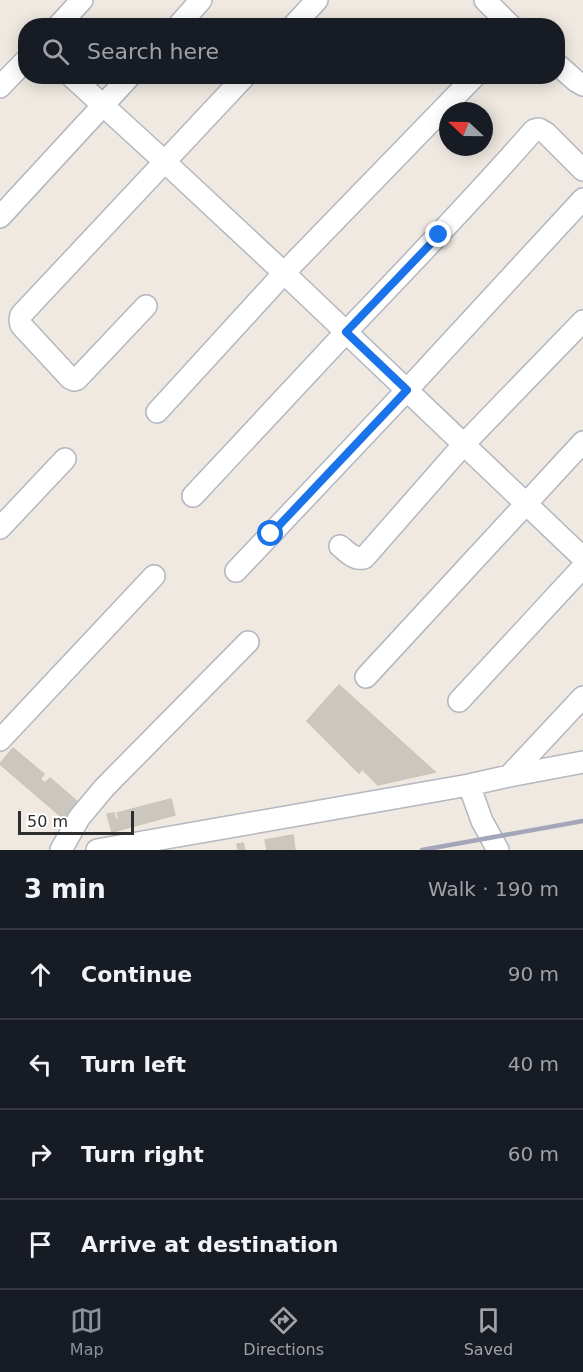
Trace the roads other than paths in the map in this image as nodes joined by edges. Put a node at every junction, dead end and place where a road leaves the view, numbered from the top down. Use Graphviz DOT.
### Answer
graph roads {
  1 [pos="82,0"];
  2 [pos="201,0"];
  3 [pos="317,0"];
  4 [pos="485,0"];
  5 [pos="65,18"];
  6 [pos="185,18"];
  7 [pos="300,18"];
  8 [pos="503,18"];
  9 [pos="18,68"];
  10 [pos="565,71"];
  11 [pos="80,84"];
  12 [pos="123,84"];
  13 [pos="238,84"];
  14 [pos="467,84"];
  15 [pos="583,85"];
  16 [pos="0,87"];
  17 [pos="103,106"];
  18 [pos="165,162"];
  19 [pos="583,170"];
  20 [pos="583,199"];
  21 [pos="0,217"];
  22 [pos="284,273"];
  23 [pos="146,306"];
  24 [pos="583,321"];
  25 [pos="346,332"];
  26 [pos="407,390"];
  27 [pos="157,412"];
  28 [pos="583,442"];
  29 [pos="464,444"];
  30 [pos="65,459"];
  31 [pos="194,496"];
  32 [pos="526,503"];
  33 [pos="0,528"];
  34 [pos="340,546"];
  35 [pos="583,558"];
  36 [pos="583,567"];
  37 [pos="236,571"];
  38 [pos="154,576"];
  39 [pos="248,642"];
  40 [pos="366,677"];
  41 [pos="583,697"];
  42 [pos="459,701"];
  43 [pos="0,740"];
  44 [pos="583,762"];
  45 [pos="509,776"];
  46 [pos="470,785"];
  47 [pos="195,842"];
  48 [pos="61,850"];
  49 [pos="98,850"];
  50 [pos="498,850"];
  1 -- 5 [label="street"];
  2 -- 6 [label="street"];
  3 -- 7 [label="street"];
  4 -- 8 [label="street"];
  9 -- 16 [label="street"];
  10 -- 15 [label="street"];
  11 -- 17 [label="street"];
  12 -- 17 [label="street"];
  13 -- 18 [label="street"];
  14 -- 22 [label="street"];
  17 -- 18 [label="street"];
  17 -- 21 [label="street"];
  18 -- 22 [label="street"];
  18 -- 23 [label="street"];
  19 -- 25 [label="street"];
  20 -- 26 [label="street"];
  22 -- 25 [label="street"];
  22 -- 27 [label="street"];
  24 -- 29 [label="street"];
  25 -- 26 [label="street"];
  25 -- 31 [label="street"];
  26 -- 29 [label="street"];
  26 -- 37 [label="street"];
  28 -- 32 [label="street"];
  29 -- 32 [label="street"];
  29 -- 34 [label="street"];
  30 -- 33 [label="street"];
  32 -- 35 [label="street"];
  32 -- 40 [label="street"];
  36 -- 42 [label="street"];
  38 -- 43 [label="street"];
  39 -- 48 [label="street"];
  41 -- 45 [label="street"];
  44 -- 45 [label="street"];
  45 -- 46 [label="street"];
  46 -- 47 [label="street"];
  46 -- 50 [label="street"];
  47 -- 49 [label="street"];
}
